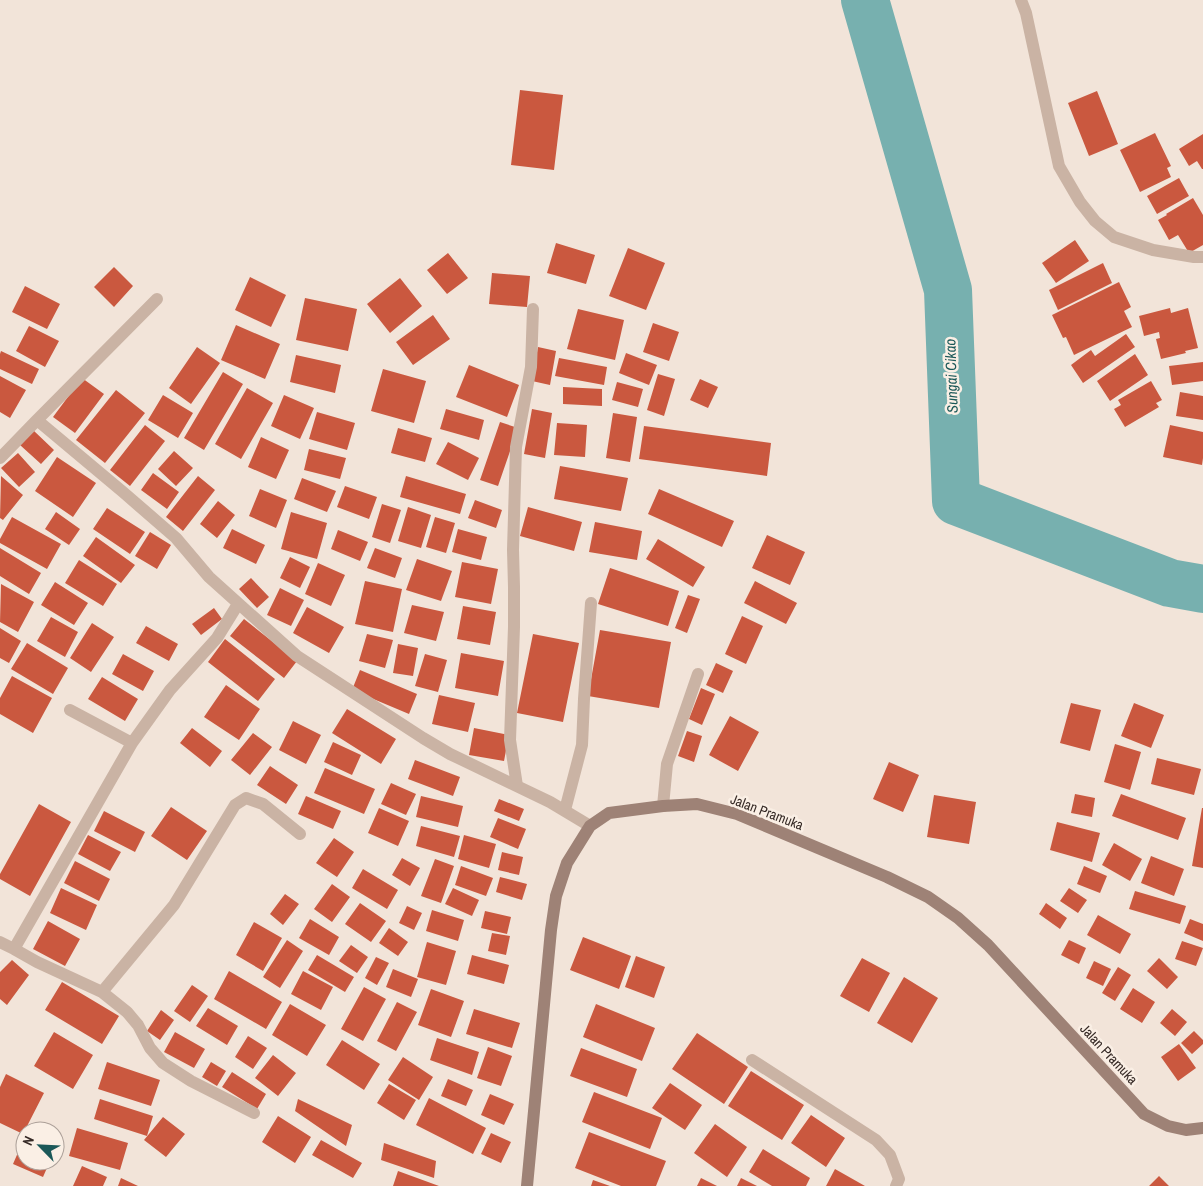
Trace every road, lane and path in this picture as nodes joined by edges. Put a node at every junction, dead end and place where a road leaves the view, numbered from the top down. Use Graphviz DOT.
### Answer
graph roads {
  1 [pos="1021,0"];
  2 [pos="1203,258"];
  3 [pos="158,299"];
  4 [pos="533,309"];
  5 [pos="37,420"];
  6 [pos="0,458"];
  7 [pos="590,603"];
  8 [pos="238,604"];
  9 [pos="698,674"];
  10 [pos="70,710"];
  11 [pos="132,744"];
  12 [pos="517,786"];
  13 [pos="664,806"];
  14 [pos="565,810"];
  15 [pos="590,826"];
  16 [pos="300,834"];
  17 [pos="0,942"];
  18 [pos="14,948"];
  19 [pos="102,992"];
  20 [pos="752,1060"];
  21 [pos="254,1113"];
  22 [pos="1203,1128"];
  23 [pos="527,1186"];
  24 [pos="896,1186"];
  1 -- 2 [label="street"];
  3 -- 5 [label="street"];
  4 -- 12 [label="street"];
  5 -- 6 [label="street"];
  5 -- 8 [label="street"];
  7 -- 14 [label="street"];
  8 -- 11 [label="street"];
  8 -- 12 [label="street"];
  9 -- 13 [label="street"];
  10 -- 11 [label="street"];
  11 -- 18 [label="street"];
  12 -- 14 [label="street"];
  13 -- 15 [label="street, Jalan Pramuka"];
  13 -- 22 [label="street, Jalan Pramuka"];
  14 -- 15 [label="street"];
  15 -- 23 [label="street, Jalan Pramuka"];
  16 -- 19 [label="street"];
  17 -- 18 [label="street"];
  18 -- 19 [label="street"];
  19 -- 21 [label="street"];
  20 -- 24 [label="street"];
}
